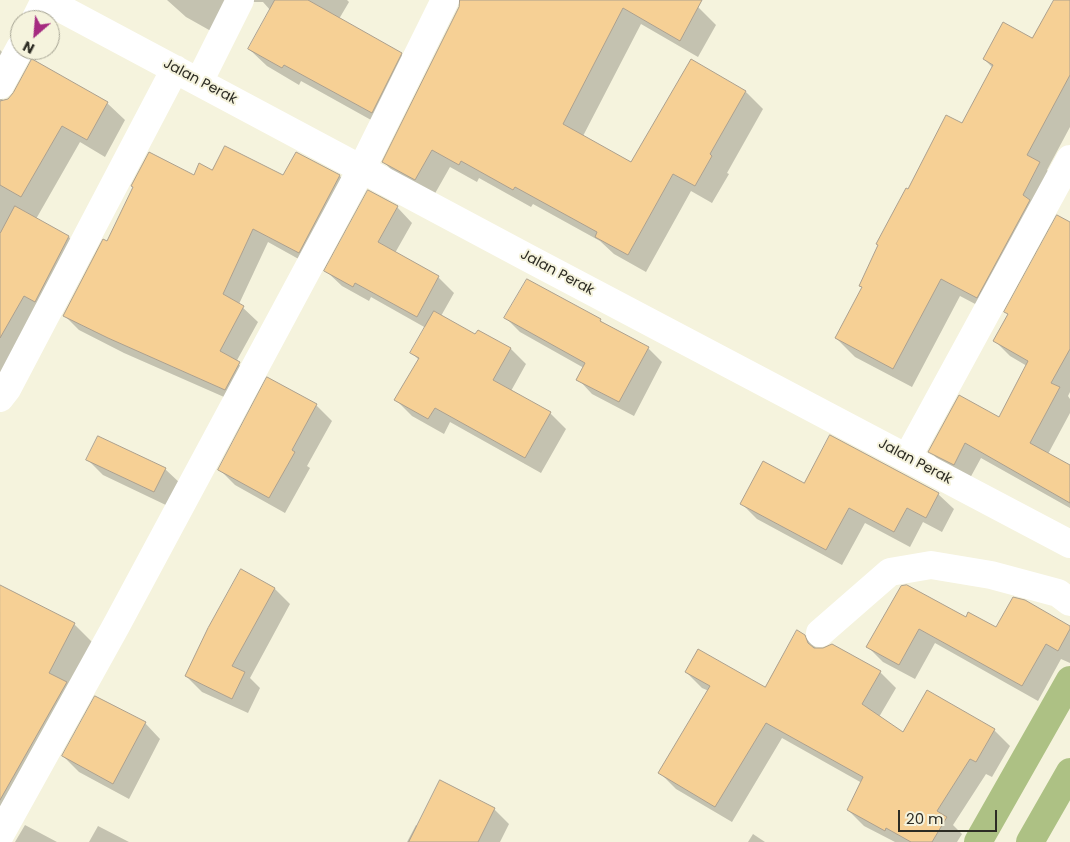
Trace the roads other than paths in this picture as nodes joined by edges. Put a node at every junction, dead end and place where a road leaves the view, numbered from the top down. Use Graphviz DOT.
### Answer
graph roads {
  1 [pos="45,0"];
  2 [pos="240,0"];
  3 [pos="445,0"];
  4 [pos="14,60"];
  5 [pos="175,69"];
  6 [pos="200,82"];
  7 [pos="0,85"];
  8 [pos="1070,158"];
  9 [pos="362,168"];
  10 [pos="0,398"];
  11 [pos="908,458"];
  12 [pos="1070,544"];
  13 [pos="1070,602"];
  14 [pos="820,633"];
  15 [pos="1070,680"];
  16 [pos="1070,772"];
  17 [pos="0,835"];
  18 [pos="978,842"];
  19 [pos="1030,842"];
  1 -- 5 [label="street, Jalan Perak"];
  2 -- 6 [label="street"];
  3 -- 9 [label="street"];
  4 -- 7 [label="street"];
  5 -- 6 [label="street, Jalan Perak"];
  5 -- 10 [label="street"];
  6 -- 9 [label="street, Jalan Perak"];
  8 -- 11 [label="street"];
  9 -- 11 [label="street, Jalan Perak"];
  9 -- 17 [label="street"];
  11 -- 12 [label="street, Jalan Perak"];
  13 -- 14 [label="street"];
  15 -- 18 [label="main road"];
  16 -- 19 [label="main road"];
}
